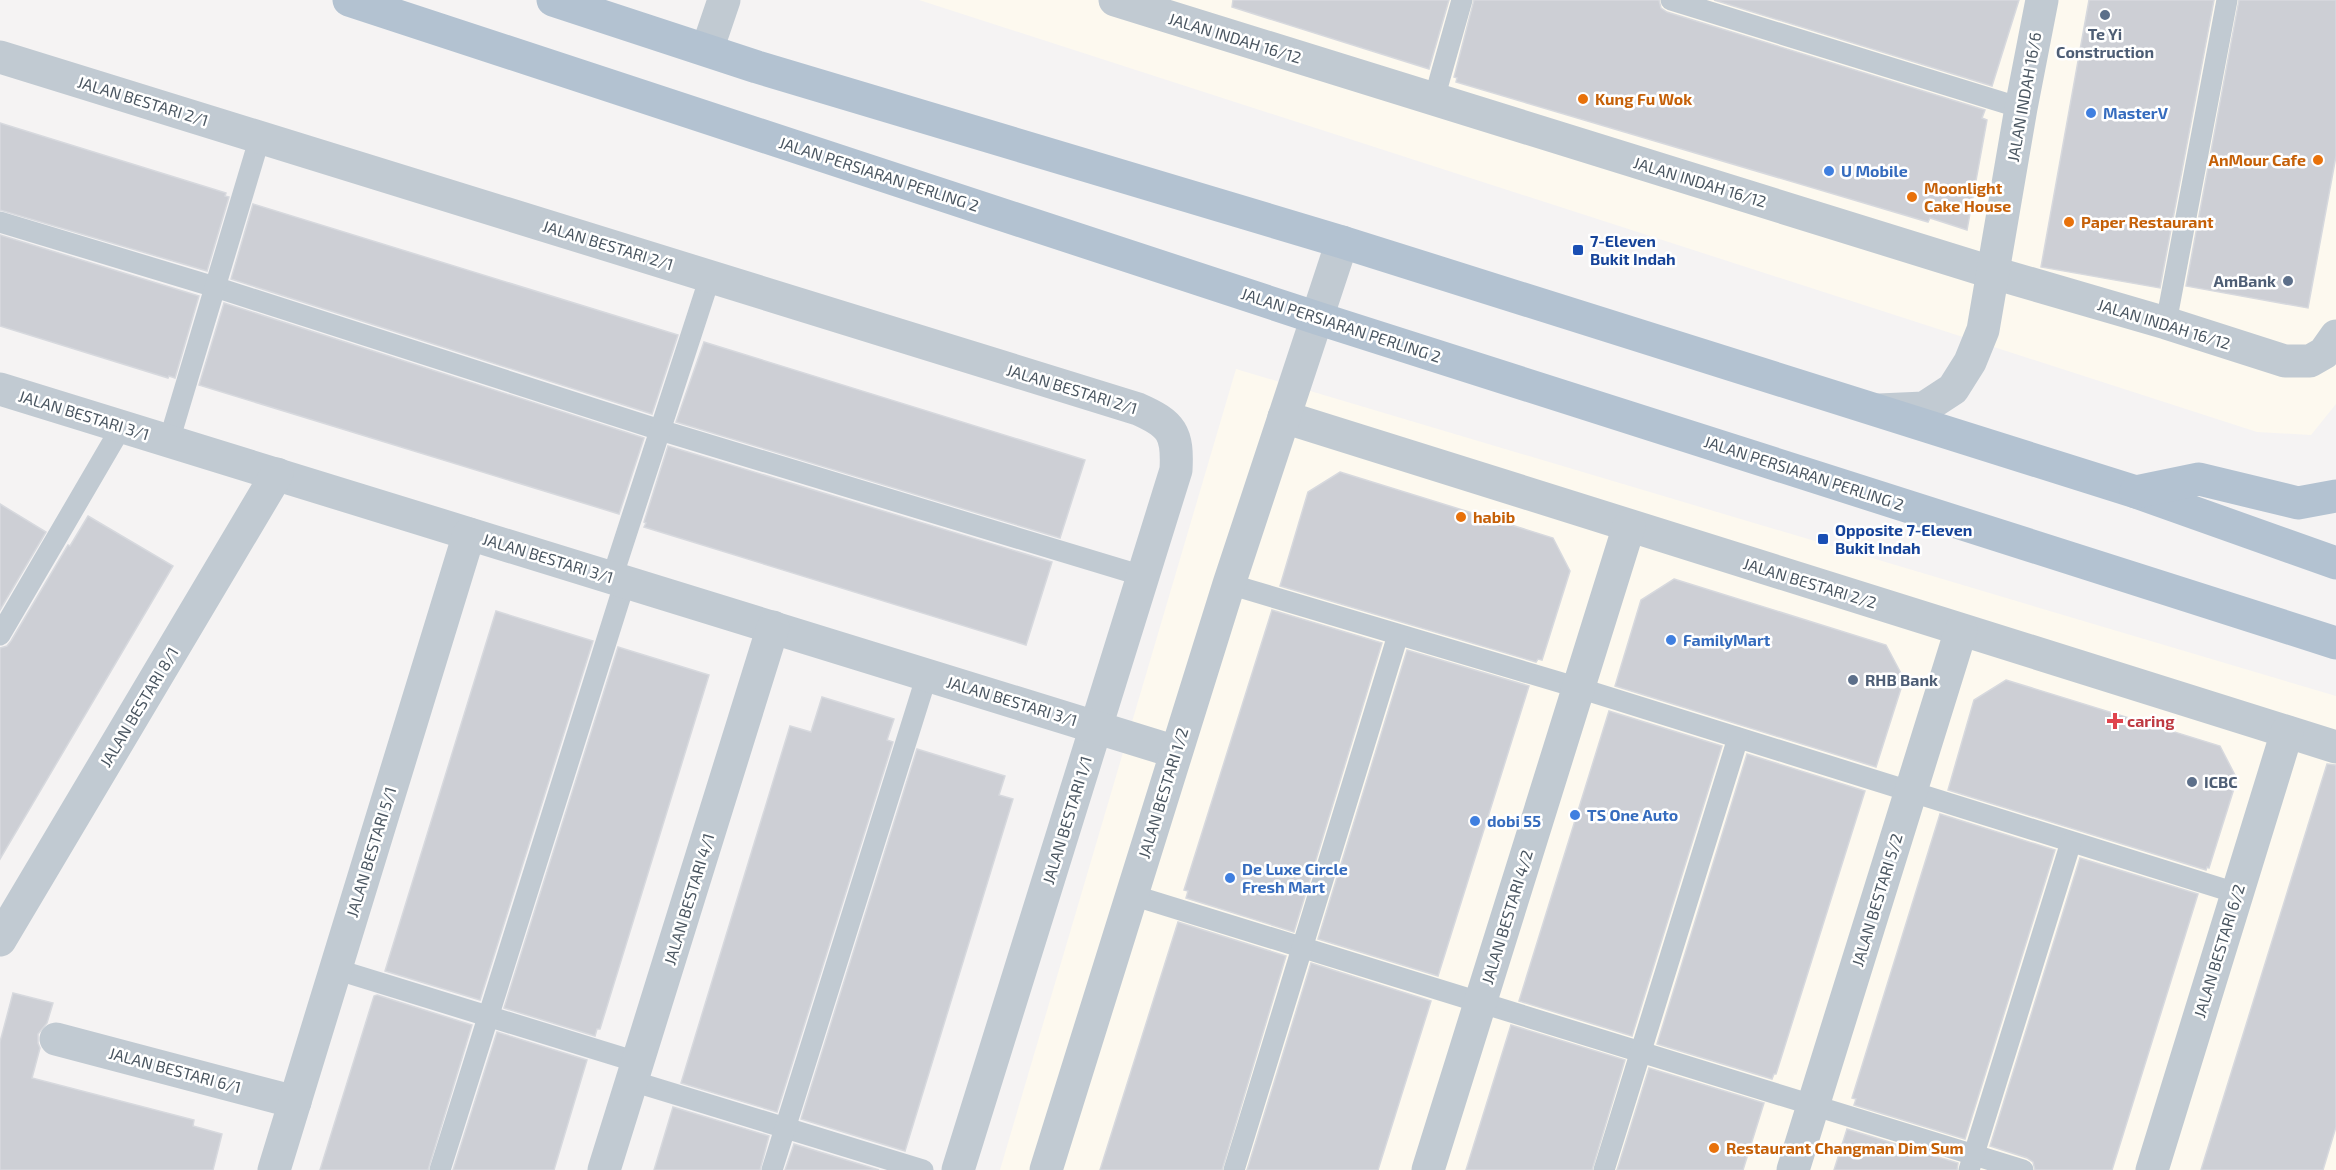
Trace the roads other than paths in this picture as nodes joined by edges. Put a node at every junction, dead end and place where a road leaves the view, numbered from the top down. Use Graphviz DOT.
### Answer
graph roads {
  1 [pos="349,0"];
  2 [pos="553,0"];
  3 [pos="724,0"];
  4 [pos="1115,0"];
  5 [pos="1462,0"];
  6 [pos="1671,0"];
  7 [pos="2042,0"];
  8 [pos="2227,0"];
  9 [pos="707,50"];
  10 [pos="0,57"];
  11 [pos="1434,99"];
  12 [pos="2021,108"];
  13 [pos="260,137"];
  14 [pos="0,222"];
  15 [pos="1342,242"];
  16 [pos="1994,273"];
  17 [pos="710,277"];
  18 [pos="215,287"];
  19 [pos="1317,318"];
  20 [pos="2166,323"];
  21 [pos="2336,336"];
  22 [pos="0,389"];
  23 [pos="1875,410"];
  24 [pos="1284,417"];
  25 [pos="122,426"];
  26 [pos="660,430"];
  27 [pos="169,441"];
  28 [pos="1176,470"];
  29 [pos="277,474"];
  30 [pos="2136,492"];
  31 [pos="2336,496"];
  32 [pos="1629,526"];
  33 [pos="469,534"];
  34 [pos="2336,563"];
  35 [pos="1143,576"];
  36 [pos="619,580"];
  37 [pos="1229,584"];
  38 [pos="773,627"];
  39 [pos="1961,630"];
  40 [pos="0,635"];
  41 [pos="1398,635"];
  42 [pos="2336,644"];
  43 [pos="927,675"];
  44 [pos="1579,688"];
  45 [pos="1096,727"];
  46 [pos="2288,732"];
  47 [pos="1738,738"];
  48 [pos="2335,744"];
  49 [pos="1176,753"];
  50 [pos="1910,792"];
  51 [pos="2071,842"];
  52 [pos="2236,893"];
  53 [pos="1132,895"];
  54 [pos="4,924"];
  55 [pos="1302,948"];
  56 [pos="335,969"];
  57 [pos="1480,1003"];
  58 [pos="489,1016"];
  59 [pos="56,1039"];
  60 [pos="1641,1052"];
  61 [pos="634,1072"];
  62 [pos="295,1102"];
  63 [pos="1813,1105"];
  64 [pos="785,1128"];
  65 [pos="1971,1162"];
  66 [pos="274,1170"];
  67 [pos="440,1170"];
  68 [pos="604,1170"];
  69 [pos="772,1170"];
  70 [pos="923,1170"];
  71 [pos="958,1170"];
  72 [pos="1046,1170"];
  73 [pos="1234,1170"];
  74 [pos="1428,1170"];
  75 [pos="1604,1170"];
  76 [pos="1793,1170"];
  77 [pos="2023,1170"];
  78 [pos="2152,1170"];
  1 -- 19 [label="main road, JALAN PERSIARAN PERLING 2"];
  2 -- 9 [label="main road"];
  3 -- 9 [label="street"];
  4 -- 11 [label="street, JALAN INDAH 16/12"];
  5 -- 11 [label="lane"];
  6 -- 12 [label="lane"];
  7 -- 12 [label="street, JALAN INDAH 16/6"];
  8 -- 20 [label="lane"];
  9 -- 15 [label="main road"];
  10 -- 13 [label="street, JALAN BESTARI 2/1"];
  11 -- 16 [label="street, JALAN INDAH 16/12"];
  12 -- 16 [label="street, JALAN INDAH 16/6"];
  13 -- 17 [label="street, JALAN BESTARI 2/1"];
  13 -- 18 [label="lane"];
  14 -- 18 [label="lane"];
  15 -- 19 [label="street"];
  15 -- 23 [label="main road"];
  16 -- 20 [label="street, JALAN INDAH 16/12"];
  16 -- 23 [label="street, JALAN INDAH 16/6"];
  17 -- 26 [label="lane"];
  17 -- 28 [label="street, JALAN BESTARI 2/1"];
  18 -- 26 [label="lane"];
  18 -- 27 [label="lane"];
  19 -- 24 [label="street"];
  19 -- 42 [label="main road, JALAN PERSIARAN PERLING 2"];
  20 -- 21 [label="street, JALAN INDAH 16/12"];
  22 -- 25 [label="street, JALAN BESTARI 3/1"];
  23 -- 30 [label="main road"];
  24 -- 32 [label="street, JALAN BESTARI 2/2"];
  24 -- 37 [label="street, JALAN BESTARI 1/2"];
  25 -- 27 [label="street, JALAN BESTARI 3/1"];
  25 -- 40 [label="lane"];
  26 -- 35 [label="lane"];
  26 -- 36 [label="lane"];
  27 -- 29 [label="street, JALAN BESTARI 3/1"];
  28 -- 35 [label="street, JALAN BESTARI 1/1"];
  29 -- 33 [label="street, JALAN BESTARI 3/1"];
  29 -- 54 [label="street, JALAN BESTARI 8/1"];
  30 -- 31 [label="main road"];
  30 -- 34 [label="main road"];
  32 -- 39 [label="street, JALAN BESTARI 2/2"];
  32 -- 44 [label="street, JALAN BESTARI 4/2"];
  33 -- 36 [label="street, JALAN BESTARI 3/1"];
  33 -- 56 [label="street, JALAN BESTARI 5/1"];
  35 -- 45 [label="street, JALAN BESTARI 1/1"];
  36 -- 38 [label="street, JALAN BESTARI 3/1"];
  36 -- 58 [label="lane"];
  37 -- 41 [label="lane"];
  37 -- 49 [label="street, JALAN BESTARI 1/2"];
  38 -- 43 [label="street, JALAN BESTARI 3/1"];
  38 -- 61 [label="street, JALAN BESTARI 4/1"];
  39 -- 46 [label="street, JALAN BESTARI 2/2"];
  39 -- 50 [label="street, JALAN BESTARI 5/2"];
  41 -- 44 [label="lane"];
  41 -- 55 [label="lane"];
  43 -- 45 [label="street, JALAN BESTARI 3/1"];
  43 -- 64 [label="lane"];
  44 -- 47 [label="lane"];
  44 -- 57 [label="street, JALAN BESTARI 4/2"];
  45 -- 49 [label="street, JALAN BESTARI 3/1"];
  45 -- 71 [label="street, JALAN BESTARI 1/1"];
  46 -- 48 [label="street, JALAN BESTARI 2/2"];
  46 -- 52 [label="street, JALAN BESTARI 6/2"];
  47 -- 50 [label="lane"];
  47 -- 60 [label="lane"];
  49 -- 53 [label="street, JALAN BESTARI 1/2"];
  50 -- 51 [label="lane"];
  50 -- 63 [label="street, JALAN BESTARI 5/2"];
  51 -- 52 [label="lane"];
  51 -- 65 [label="lane"];
  52 -- 78 [label="street, JALAN BESTARI 6/2"];
  53 -- 55 [label="lane"];
  53 -- 72 [label="street, JALAN BESTARI 1/2"];
  55 -- 57 [label="lane"];
  55 -- 73 [label="lane"];
  56 -- 58 [label="lane"];
  56 -- 62 [label="street, JALAN BESTARI 5/1"];
  57 -- 60 [label="lane"];
  57 -- 74 [label="street, JALAN BESTARI 4/2"];
  58 -- 61 [label="lane"];
  58 -- 67 [label="lane"];
  59 -- 62 [label="street, JALAN BESTARI 6/1"];
  60 -- 63 [label="lane"];
  60 -- 75 [label="lane"];
  61 -- 64 [label="lane"];
  61 -- 68 [label="street, JALAN BESTARI 4/1"];
  62 -- 66 [label="street, JALAN BESTARI 5/1"];
  63 -- 65 [label="lane"];
  63 -- 76 [label="street, JALAN BESTARI 5/2"];
  64 -- 69 [label="lane"];
  64 -- 70 [label="lane"];
  65 -- 77 [label="lane"];
}
